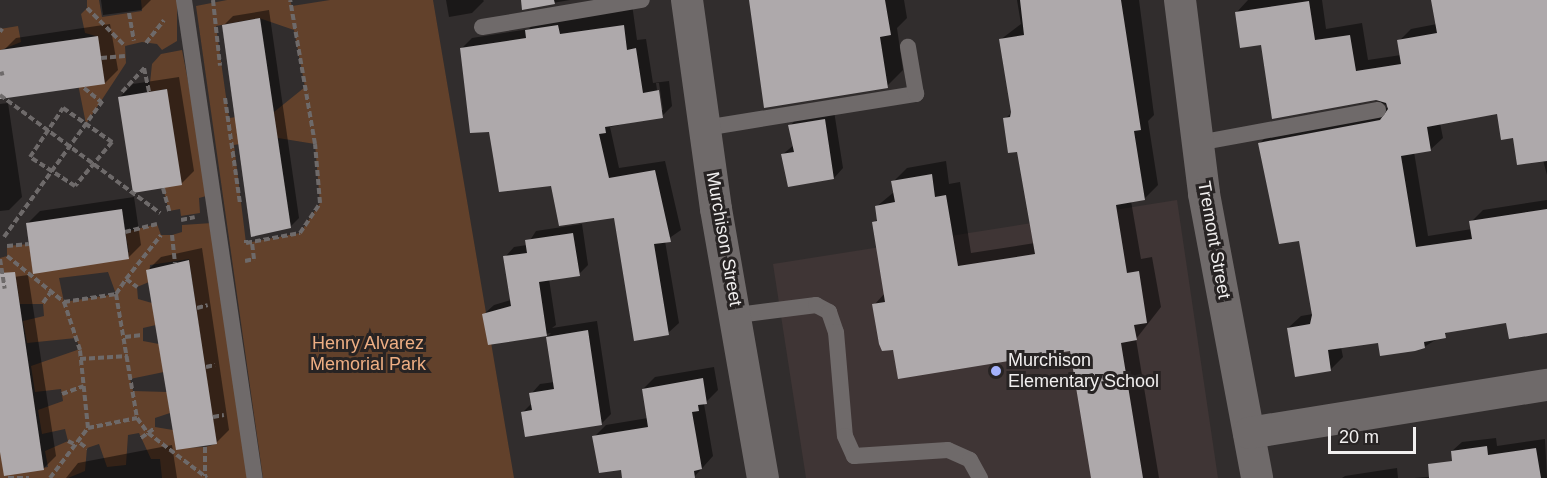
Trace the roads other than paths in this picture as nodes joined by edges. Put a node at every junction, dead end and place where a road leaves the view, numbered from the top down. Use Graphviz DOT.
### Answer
graph roads {
  1 [pos="184,0"];
  2 [pos="642,0"];
  3 [pos="687,0"];
  4 [pos="1180,0"];
  5 [pos="482,27"];
  6 [pos="908,47"];
  7 [pos="1378,110"];
  8 [pos="705,128"];
  9 [pos="1198,143"];
  10 [pos="738,315"];
  11 [pos="1547,385"];
  12 [pos="1250,433"];
  13 [pos="255,478"];
  14 [pos="763,478"];
  15 [pos="980,478"];
  16 [pos="1257,478"];
  1 -- 13 [label="lane"];
  2 -- 5 [label="lane"];
  3 -- 8 [label="street, Murchison Street"];
  4 -- 9 [label="street, Tremont Street"];
  6 -- 8 [label="lane"];
  7 -- 9 [label="lane"];
  8 -- 10 [label="street, Murchison Street"];
  9 -- 12 [label="street, Tremont Street"];
  10 -- 14 [label="street, Murchison Street"];
  10 -- 15 [label="lane"];
  11 -- 12 [label="street"];
  12 -- 16 [label="street, Tremont Street"];
}
